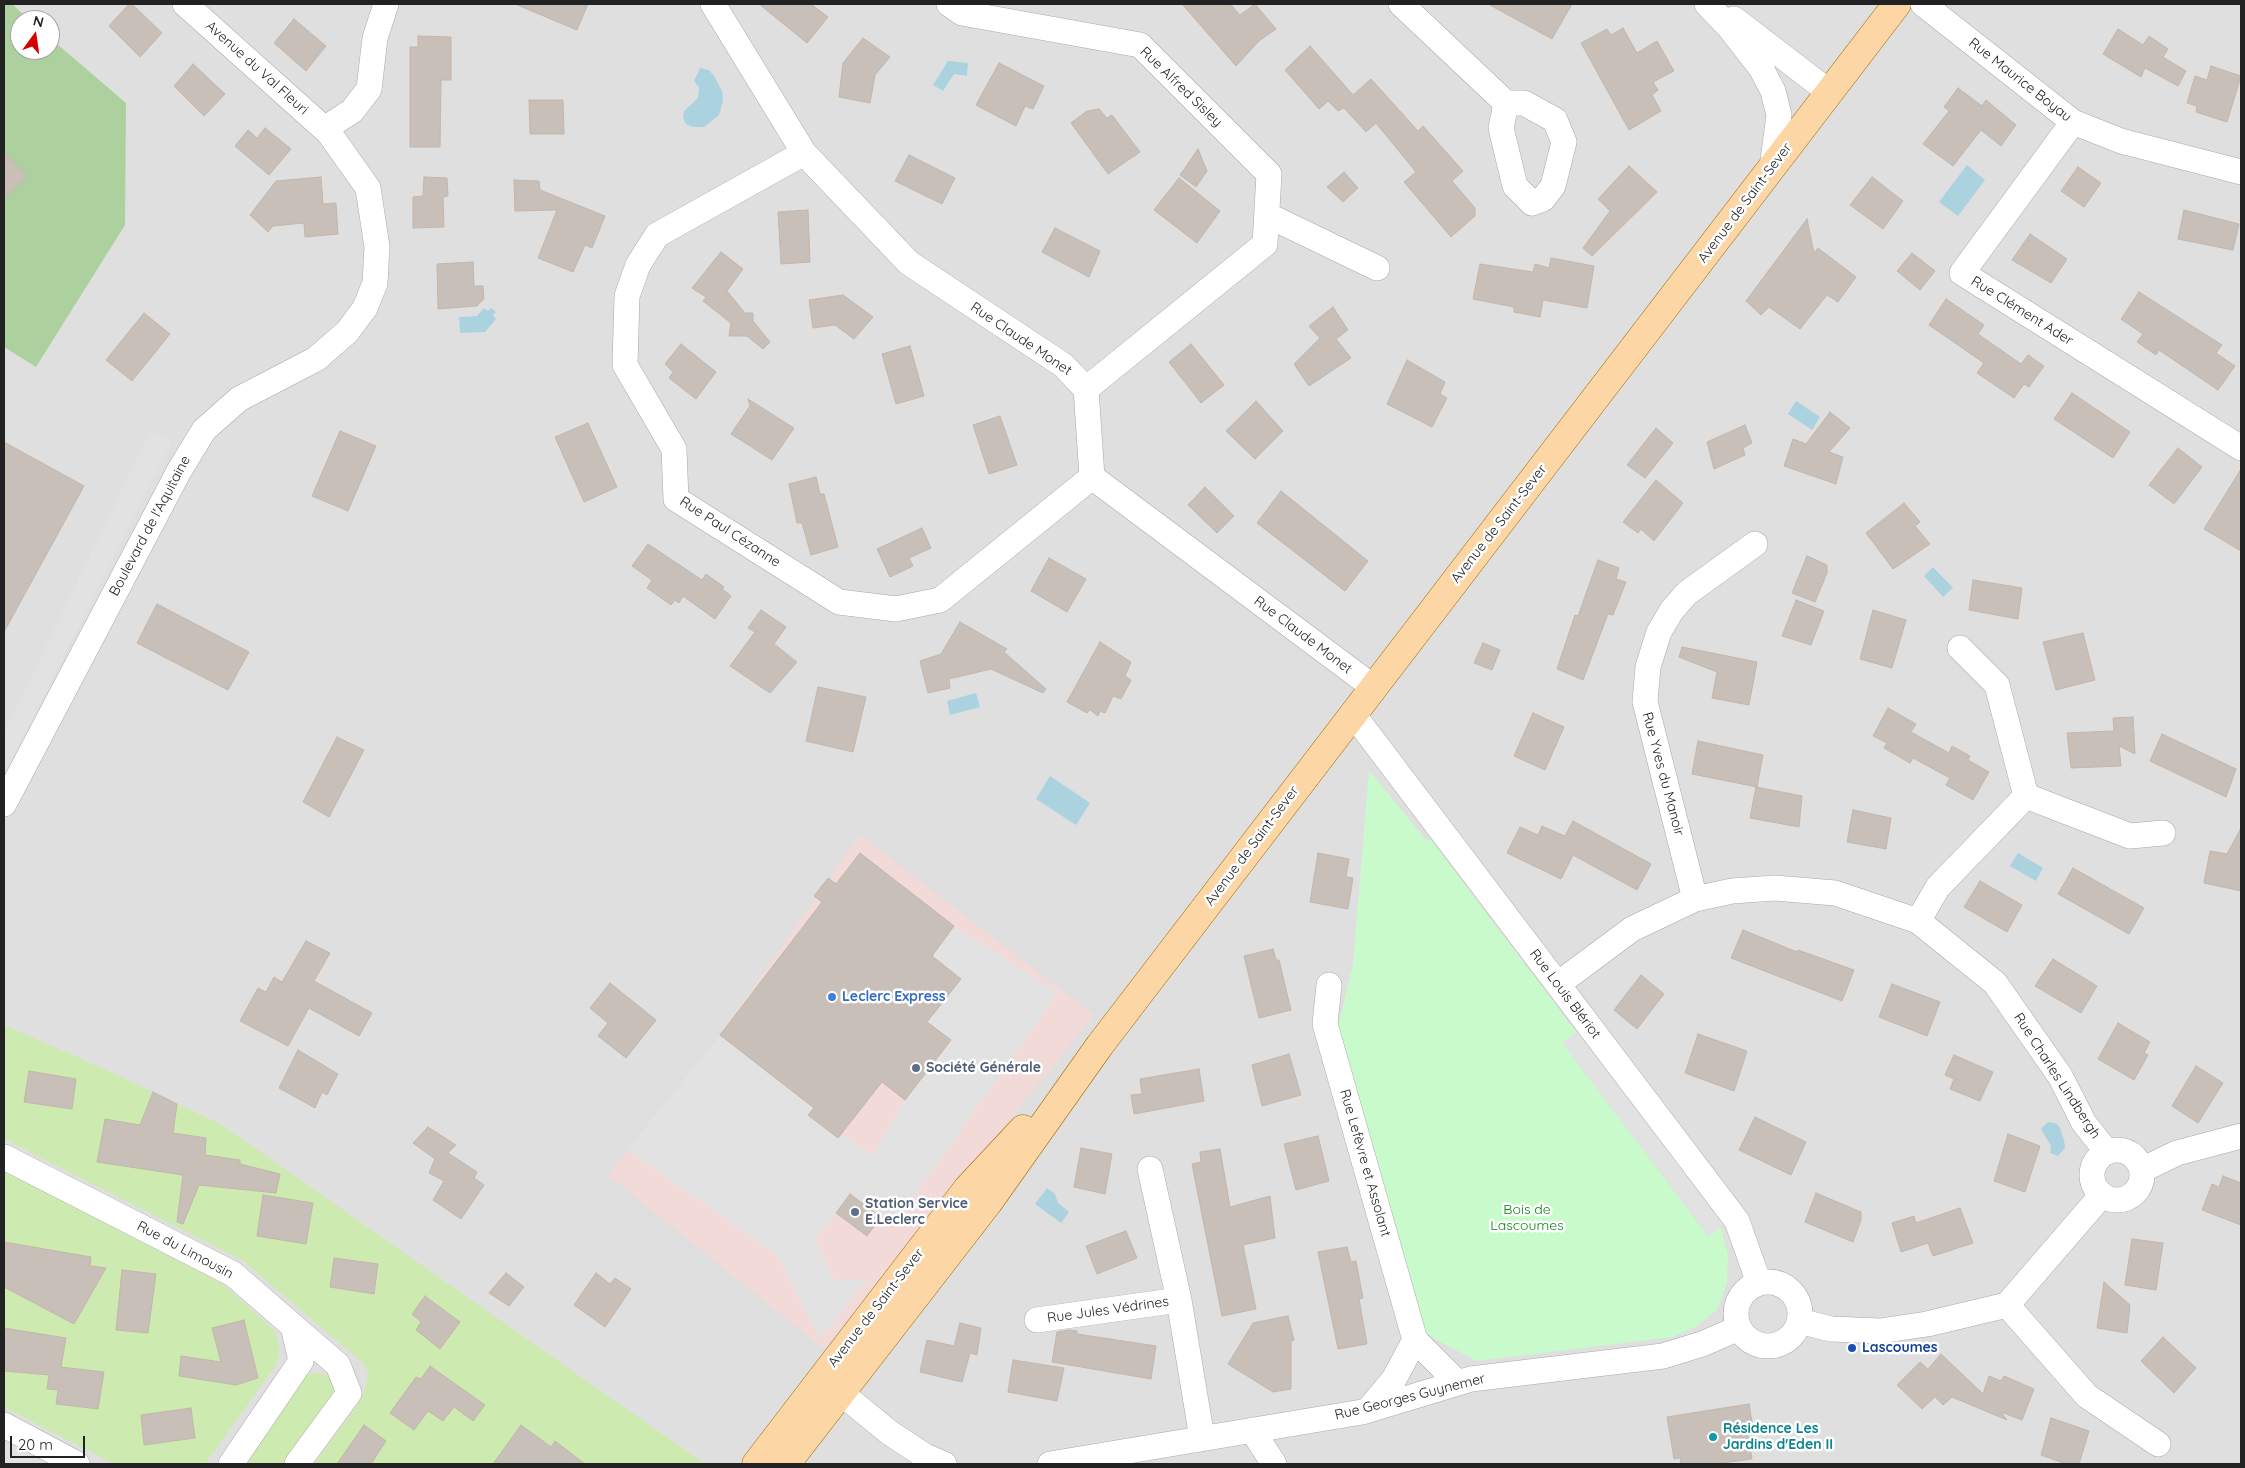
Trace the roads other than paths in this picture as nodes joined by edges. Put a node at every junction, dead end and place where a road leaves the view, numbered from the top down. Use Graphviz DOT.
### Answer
graph roads {
  1 [pos="185,4"];
  2 [pos="386,4"];
  3 [pos="713,4"];
  4 [pos="949,4"];
  5 [pos="1401,4"];
  6 [pos="1707,4"];
  7 [pos="1715,4"];
  8 [pos="1897,4"];
  9 [pos="1923,4"];
  10 [pos="1829,92"];
  11 [pos="1506,103"];
  12 [pos="2073,122"];
  13 [pos="329,133"];
  14 [pos="804,153"];
  15 [pos="1772,168"];
  16 [pos="2241,172"];
  17 [pos="1267,215"];
  18 [pos="1377,268"];
  19 [pos="365,308"];
  20 [pos="1086,389"];
  21 [pos="2241,448"];
  22 [pos="1092,477"];
  23 [pos="1755,544"];
  24 [pos="1960,648"];
  25 [pos="1374,687"];
  26 [pos="1353,714"];
  27 [pos="2026,796"];
  28 [pos="4,804"];
  29 [pos="2164,833"];
  30 [pos="1695,899"];
  31 [pos="1918,921"];
  32 [pos="1558,984"];
  33 [pos="1329,985"];
  34 [pos="1100,1045"];
  35 [pos="2241,1136"];
  36 [pos="2107,1152"];
  37 [pos="4,1157"];
  38 [pos="1150,1169"];
  39 [pos="2142,1170"];
  40 [pos="2101,1196"];
  41 [pos="1759,1283"];
  42 [pos="1179,1300"];
  43 [pos="2007,1305"];
  44 [pos="1038,1320"];
  45 [pos="1799,1321"];
  46 [pos="293,1326"];
  47 [pos="1739,1328"];
  48 [pos="1415,1340"];
  49 [pos="832,1365"];
  50 [pos="1457,1382"];
  51 [pos="841,1394"];
  52 [pos="1369,1409"];
  53 [pos="4,1425"];
  54 [pos="1252,1430"];
  55 [pos="1202,1438"];
  56 [pos="2158,1444"];
  57 [pos="77,1464"];
  58 [pos="231,1464"];
  59 [pos="297,1464"];
  60 [pos="756,1464"];
  61 [pos="786,1464"];
  62 [pos="944,1464"];
  63 [pos="1050,1464"];
  64 [pos="1274,1464"];
  1 -- 13 [label="street, Avenue du Val Fleuri"];
  2 -- 13 [label="street"];
  3 -- 14 [label="street, Rue Claude Monet"];
  4 -- 17 [label="street, Rue Alfred Sisley"];
  5 -- 11 [label="street"];
  6 -- 15 [label="street"];
  7 -- 10 [label="street"];
  8 -- 10 [label="main road, Avenue de Saint-Sever"];
  9 -- 12 [label="street, Rue Maurice Boyau"];
  10 -- 15 [label="main road, Avenue de Saint-Sever"];
  12 -- 16 [label="street, Rue Maurice Boyau"];
  12 -- 21 [label="street, Rue Clément Ader"];
  13 -- 19 [label="street, Avenue du Val Fleuri"];
  14 -- 20 [label="street, Rue Claude Monet"];
  14 -- 22 [label="street, Rue Paul Cézanne"];
  15 -- 25 [label="main road, Avenue de Saint-Sever"];
  17 -- 18 [label="street"];
  17 -- 20 [label="street, Rue Alfred Sisley"];
  19 -- 28 [label="street, Boulevard de l'Aquitaine"];
  20 -- 22 [label="street"];
  22 -- 25 [label="street, Rue Claude Monet"];
  23 -- 30 [label="street, Rue Yves du Manoir"];
  24 -- 27 [label="street"];
  25 -- 26 [label="main road, Avenue de Saint-Sever"];
  26 -- 32 [label="street, Rue Louis Blériot"];
  26 -- 34 [label="main road, Avenue de Saint-Sever"];
  27 -- 29 [label="street"];
  27 -- 31 [label="street"];
  30 -- 31 [label="street, Rue Charles Lindbergh"];
  30 -- 32 [label="street, Rue Charles Lindbergh"];
  31 -- 36 [label="street, Rue Charles Lindbergh"];
  32 -- 41 [label="street, Rue Louis Blériot"];
  33 -- 48 [label="street, Rue Lefèvre et Assolant"];
  34 -- 49 [label="main road, Avenue de Saint-Sever"];
  34 -- 51 [label="main road, Avenue de Saint-Sever"];
  35 -- 39 [label="street"];
  36 -- 39 [label="street"];
  36 -- 40 [label="street"];
  37 -- 46 [label="street, Rue du Limousin"];
  38 -- 42 [label="street, Rue Jules Védrines"];
  39 -- 40 [label="street"];
  40 -- 43 [label="street"];
  41 -- 45 [label="street"];
  41 -- 47 [label="street"];
  42 -- 44 [label="street, Rue Jules Védrines"];
  42 -- 55 [label="street, Rue Jules Védrines"];
  43 -- 45 [label="street"];
  43 -- 56 [label="street"];
  45 -- 47 [label="street"];
  46 -- 58 [label="street"];
  46 -- 59 [label="street, Rue du Limousin"];
  47 -- 50 [label="street, Rue Georges Guynemer"];
  48 -- 50 [label="street, Rue Lefèvre et Assolant"];
  48 -- 52 [label="street"];
  49 -- 51 [label="street"];
  49 -- 60 [label="main road, Avenue de Saint-Sever"];
  50 -- 52 [label="street, Rue Georges Guynemer"];
  51 -- 61 [label="main road, Avenue de Saint-Sever"];
  51 -- 62 [label="street"];
  52 -- 54 [label="street, Rue Georges Guynemer"];
  53 -- 57 [label="street"];
  54 -- 55 [label="street, Rue Georges Guynemer"];
  54 -- 64 [label="street"];
  55 -- 63 [label="street, Rue Georges Guynemer"];
}
